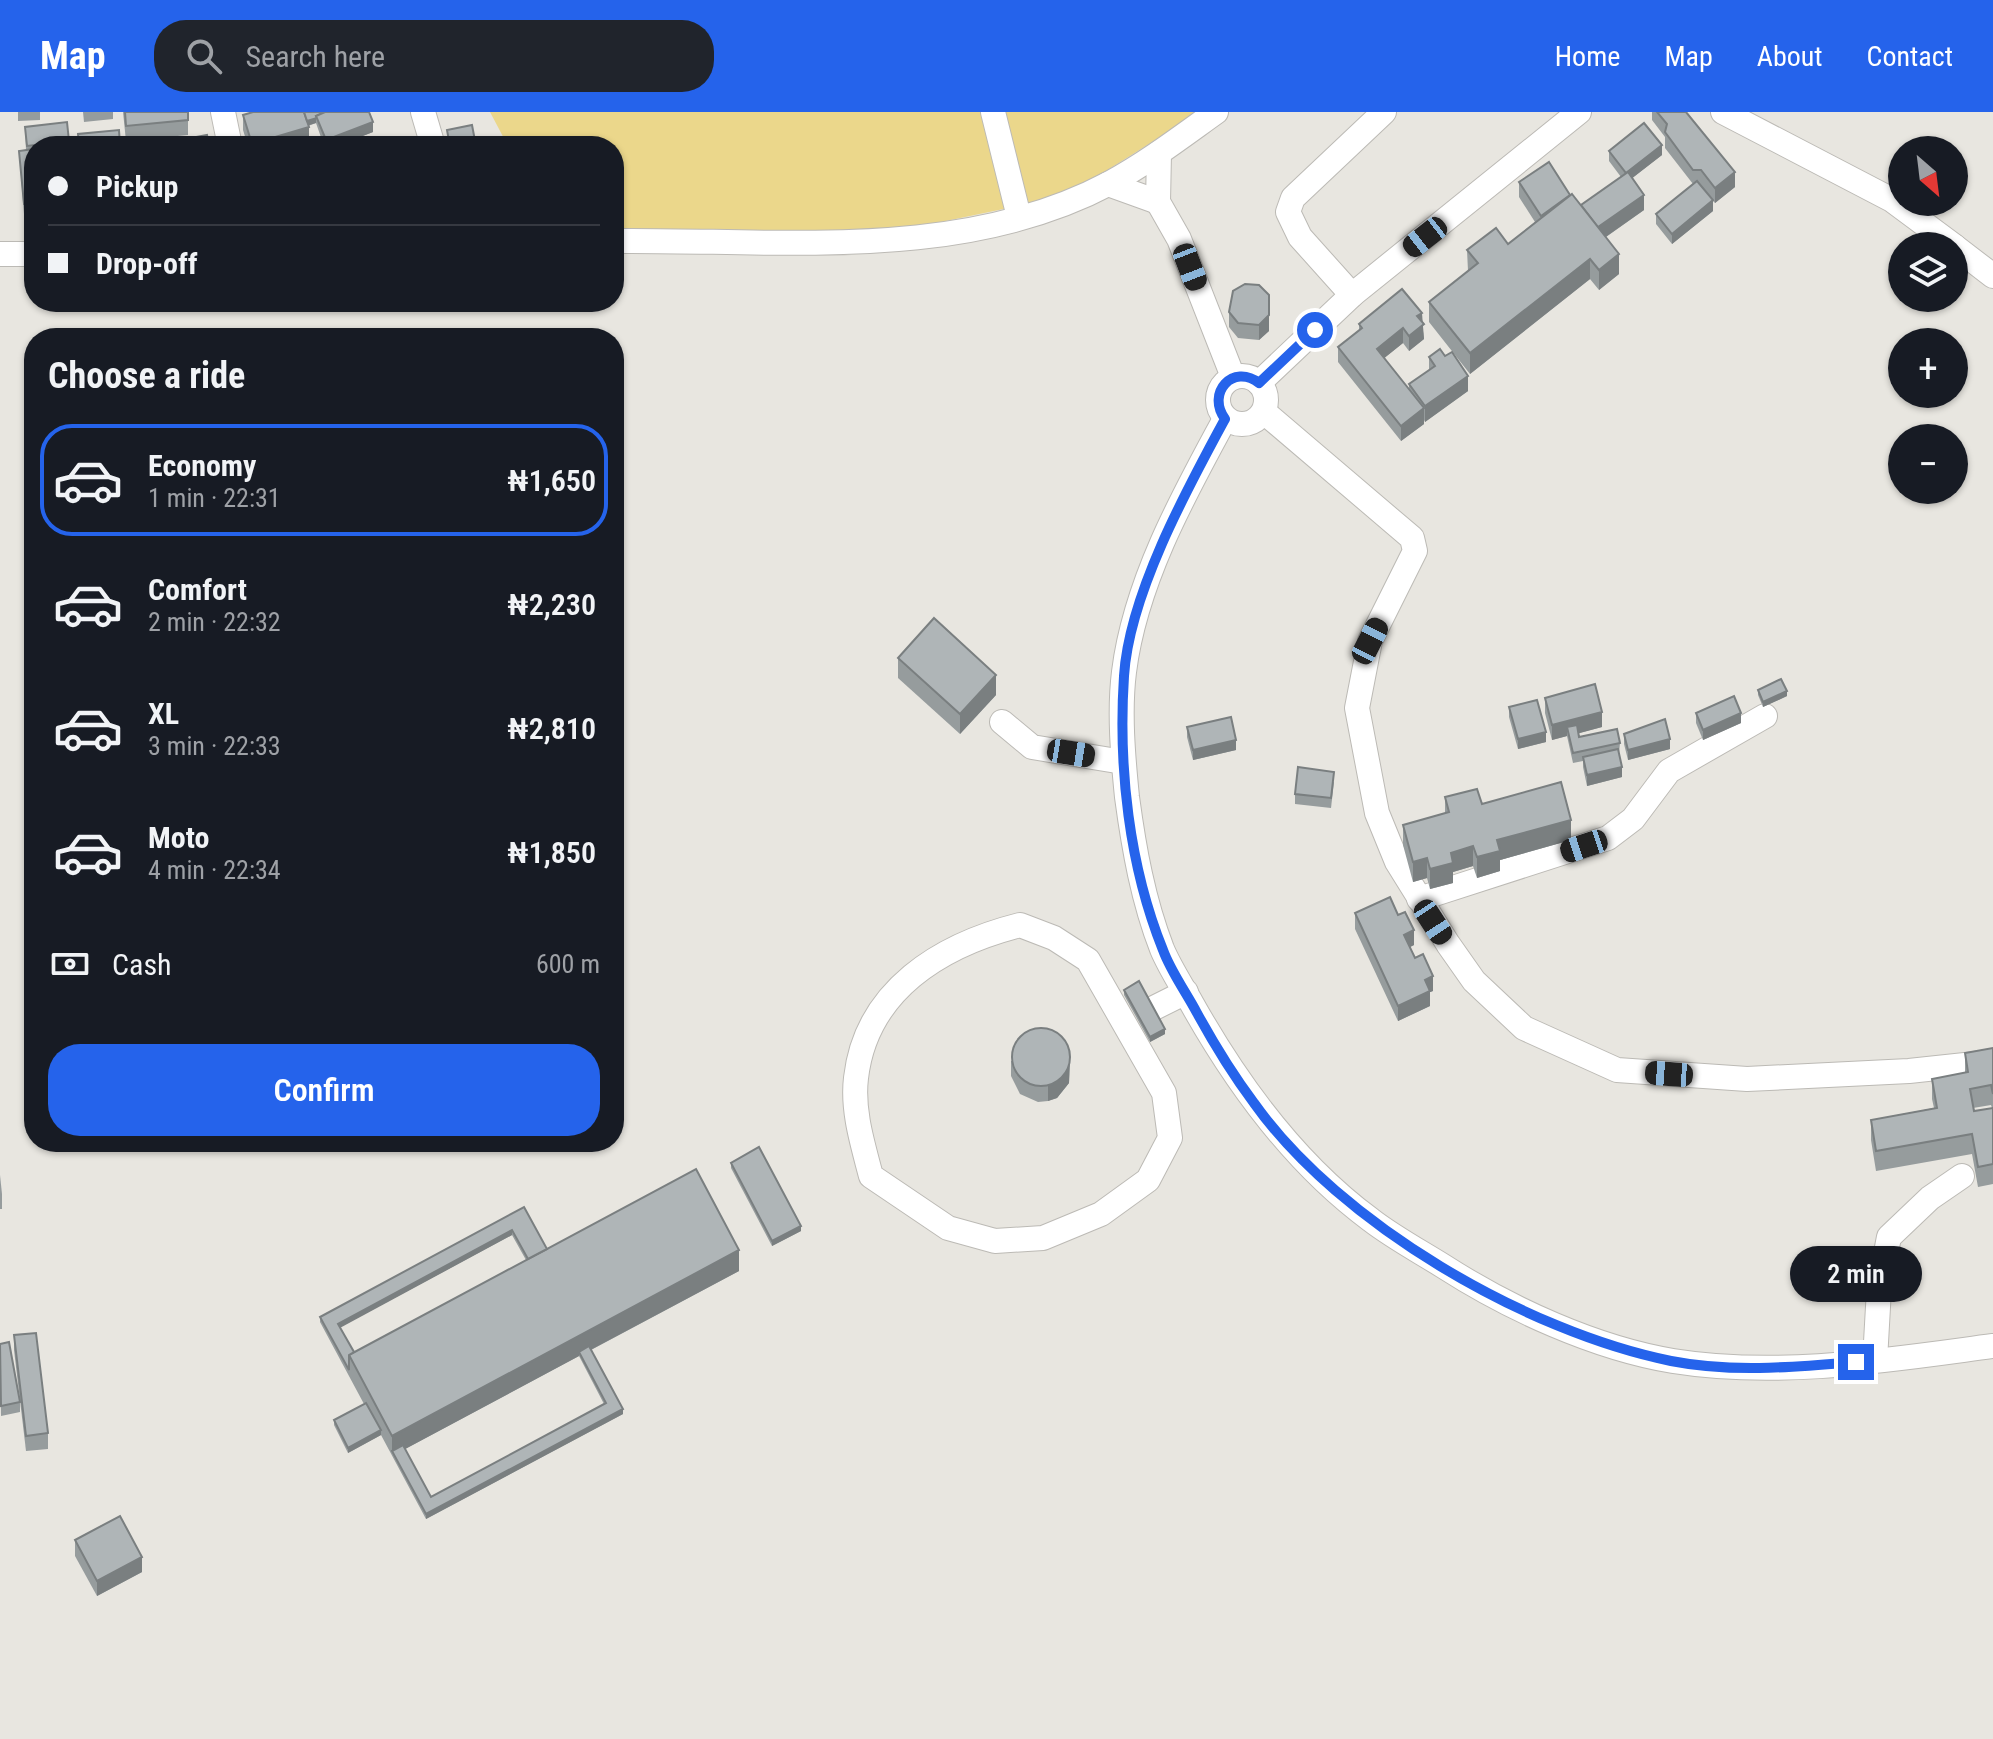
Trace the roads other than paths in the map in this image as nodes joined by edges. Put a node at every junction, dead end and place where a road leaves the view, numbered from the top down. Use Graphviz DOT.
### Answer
graph roads {
  1 [pos="223,112"];
  2 [pos="423,112"];
  3 [pos="993,112"];
  4 [pos="1216,112"];
  5 [pos="1384,112"];
  6 [pos="1579,112"];
  7 [pos="1723,112"];
  8 [pos="228,136"];
  9 [pos="430,136"];
  10 [pos="1159,153"];
  11 [pos="1108,184"];
  12 [pos="1158,202"];
  13 [pos="1019,217"];
  14 [pos="1935,232"];
  15 [pos="624,241"];
  16 [pos="0,254"];
  17 [pos="24,254"];
  18 [pos="1968,257"];
  19 [pos="1993,276"];
  20 [pos="1352,295"];
  21 [pos="1233,377"];
  22 [pos="1259,383"];
  23 [pos="1264,412"];
  24 [pos="1225,419"];
  25 [pos="1765,716"];
  26 [pos="1002,722"];
  27 [pos="1123,762"];
  28 [pos="1419,899"];
  29 [pos="1186,992"];
  30 [pos="1136,1017"];
  31 [pos="1993,1062"];
  32 [pos="1962,1176"];
  33 [pos="1993,1346"];
  34 [pos="1875,1360"];
  1 -- 8 [label="street"];
  2 -- 9 [label="street"];
  3 -- 13 [label="street"];
  4 -- 10 [label="street"];
  5 -- 20 [label="street"];
  6 -- 20 [label="street"];
  7 -- 14 [label="street"];
  10 -- 11 [label="street"];
  10 -- 12 [label="street"];
  11 -- 12 [label="street"];
  11 -- 13 [label="street"];
  12 -- 21 [label="street"];
  13 -- 15 [label="street"];
  16 -- 17 [label="street"];
  18 -- 19 [label="street"];
  20 -- 22 [label="street"];
  21 -- 22 [label="street"];
  21 -- 24 [label="street"];
  22 -- 23 [label="street"];
  23 -- 24 [label="street"];
  23 -- 28 [label="street"];
  24 -- 27 [label="street"];
  25 -- 28 [label="street"];
  26 -- 27 [label="street"];
  27 -- 29 [label="street"];
  28 -- 31 [label="street"];
  29 -- 30 [label="street"];
  29 -- 34 [label="street"];
  30 -- 30 [label="street"];
  32 -- 34 [label="street"];
  33 -- 34 [label="street"];
}
